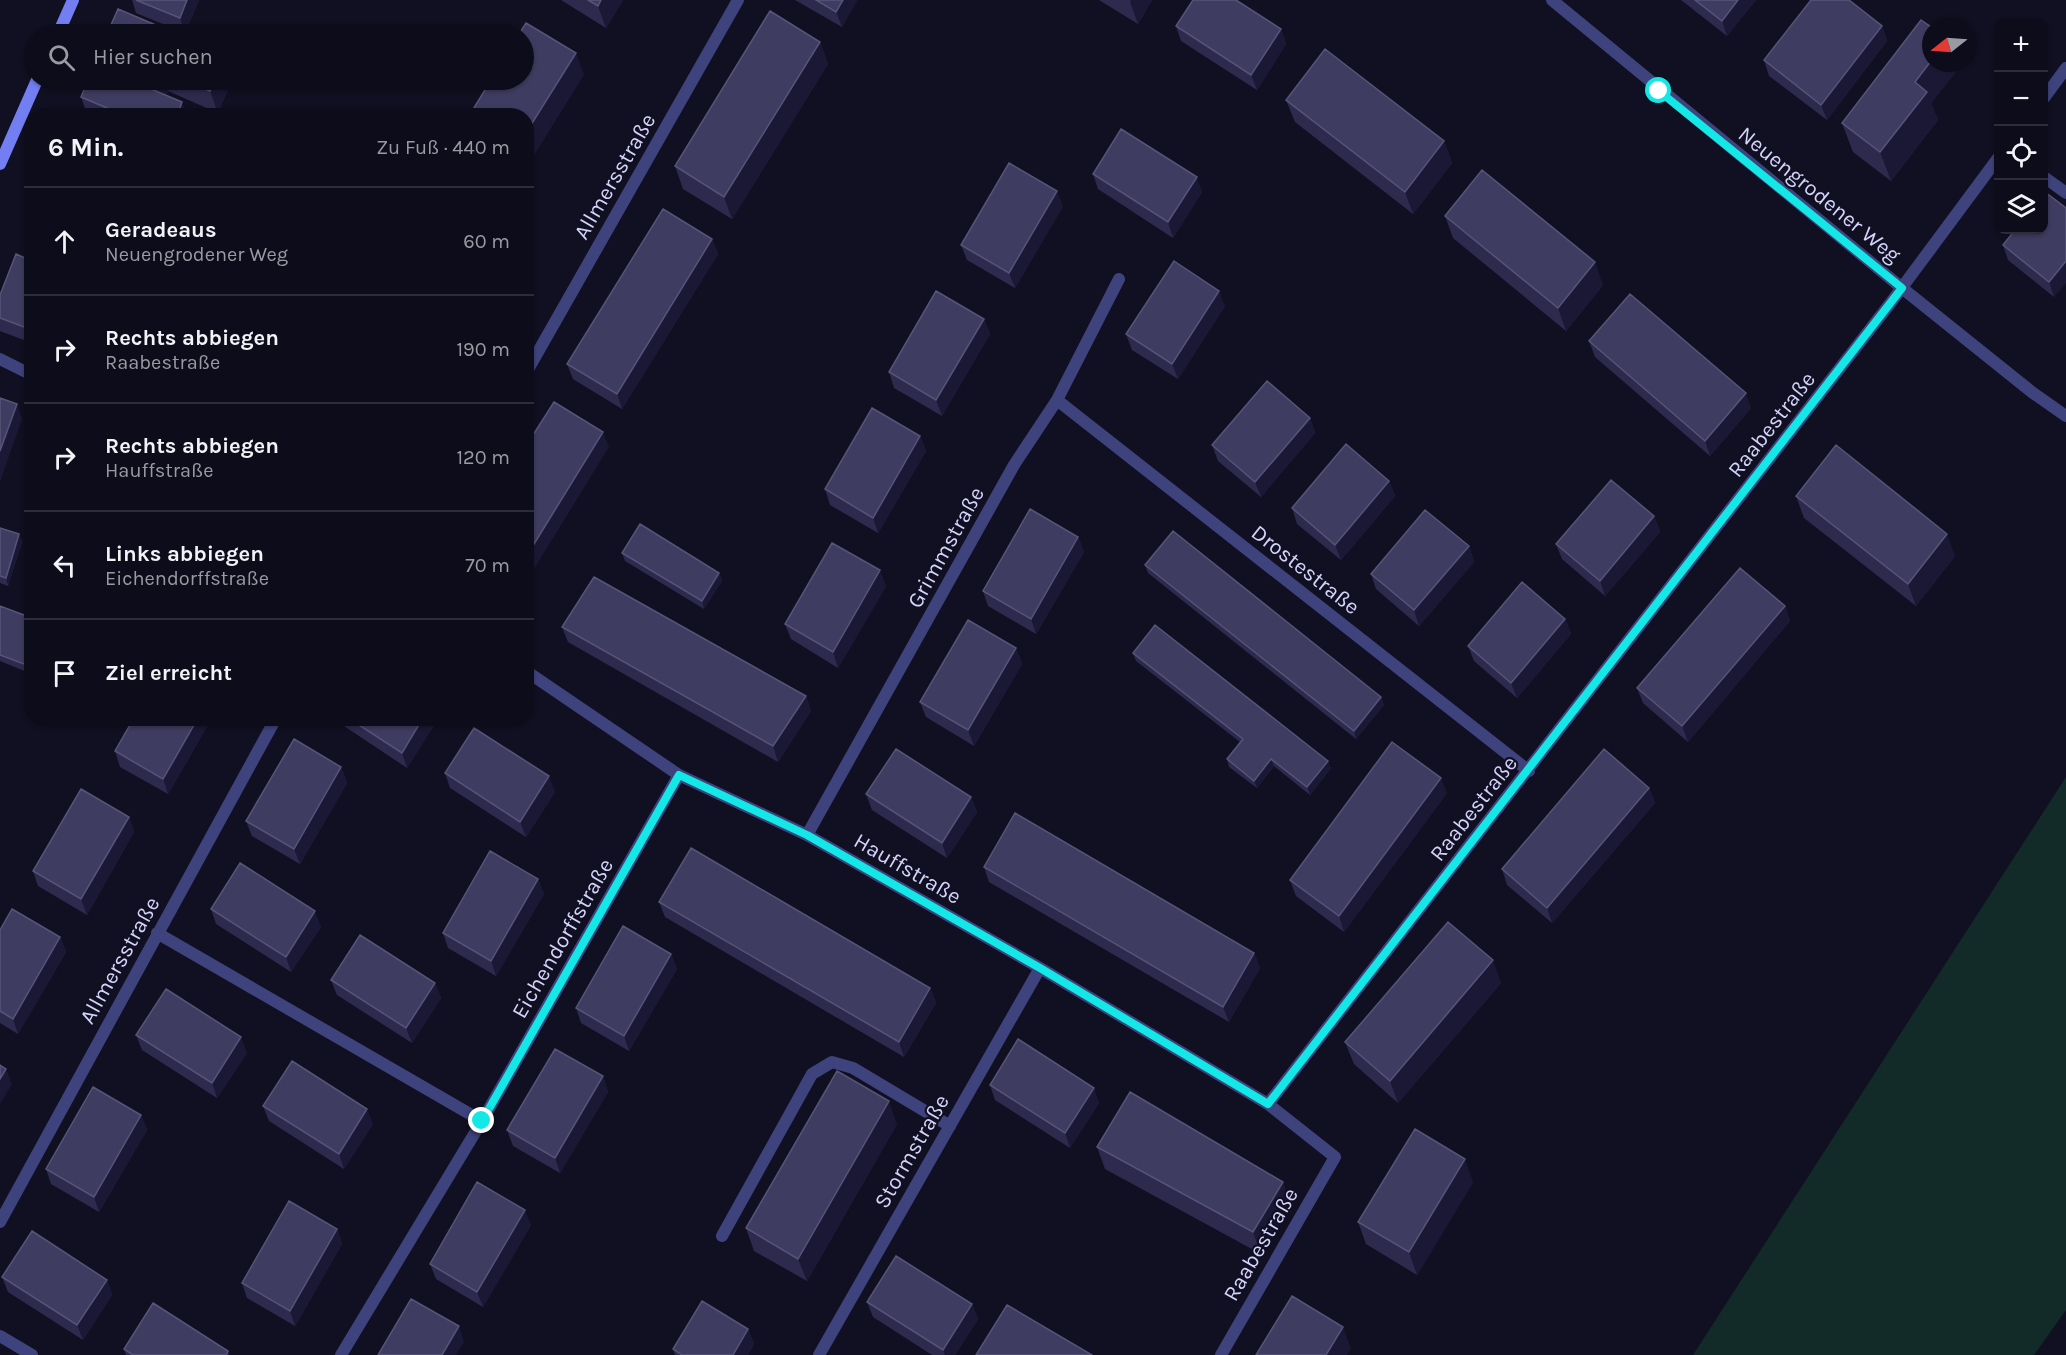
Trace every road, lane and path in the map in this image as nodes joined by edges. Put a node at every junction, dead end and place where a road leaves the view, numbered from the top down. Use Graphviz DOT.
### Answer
graph roads {
  1 [pos="73,0"];
  2 [pos="738,0"];
  3 [pos="1552,0"];
  4 [pos="62,24"];
  5 [pos="2066,68"];
  6 [pos="33,90"];
  7 [pos="2048,91"];
  8 [pos="25,108"];
  9 [pos="24,111"];
  10 [pos="1994,163"];
  11 [pos="0,164"];
  12 [pos="2047,180"];
  13 [pos="2066,193"];
  14 [pos="1119,279"];
  15 [pos="1902,288"];
  16 [pos="0,359"];
  17 [pos="534,359"];
  18 [pos="24,371"];
  19 [pos="1057,400"];
  20 [pos="2066,416"];
  21 [pos="534,676"];
  22 [pos="272,726"];
  23 [pos="1529,771"];
  24 [pos="679,775"];
  25 [pos="807,835"];
  26 [pos="157,933"];
  27 [pos="1040,968"];
  28 [pos="1268,1104"];
  29 [pos="482,1121"];
  30 [pos="950,1126"];
  31 [pos="0,1222"];
  32 [pos="722,1236"];
  33 [pos="0,1336"];
  34 [pos="32,1355"];
  35 [pos="341,1355"];
  36 [pos="819,1355"];
  37 [pos="1221,1355"];
  1 -- 4 [label="main road"];
  2 -- 17 [label="street, Allmersstraße"];
  3 -- 15 [label="street, Neuengrodener Weg"];
  5 -- 7 [label="street"];
  6 -- 8 [label="main road"];
  9 -- 11 [label="main road"];
  10 -- 15 [label="street, Raabestraße"];
  12 -- 13 [label="street"];
  14 -- 19 [label="street, Grimmstraße"];
  15 -- 20 [label="street, Neuengrodener Weg"];
  15 -- 23 [label="street, Raabestraße"];
  16 -- 18 [label="street"];
  19 -- 23 [label="street, Drostestraße"];
  19 -- 25 [label="street, Grimmstraße"];
  21 -- 24 [label="street, Hauffstraße"];
  22 -- 26 [label="street, Allmersstraße"];
  23 -- 28 [label="street, Raabestraße"];
  24 -- 25 [label="street, Hauffstraße"];
  24 -- 29 [label="street, Eichendorffstraße"];
  25 -- 27 [label="street, Hauffstraße"];
  26 -- 29 [label="street"];
  26 -- 31 [label="street, Allmersstraße"];
  27 -- 28 [label="street, Hauffstraße"];
  27 -- 30 [label="street, Stormstraße"];
  28 -- 37 [label="street, Raabestraße"];
  29 -- 35 [label="street, Eichendorffstraße"];
  30 -- 32 [label="street"];
  30 -- 36 [label="street, Stormstraße"];
  33 -- 34 [label="street"];
}
